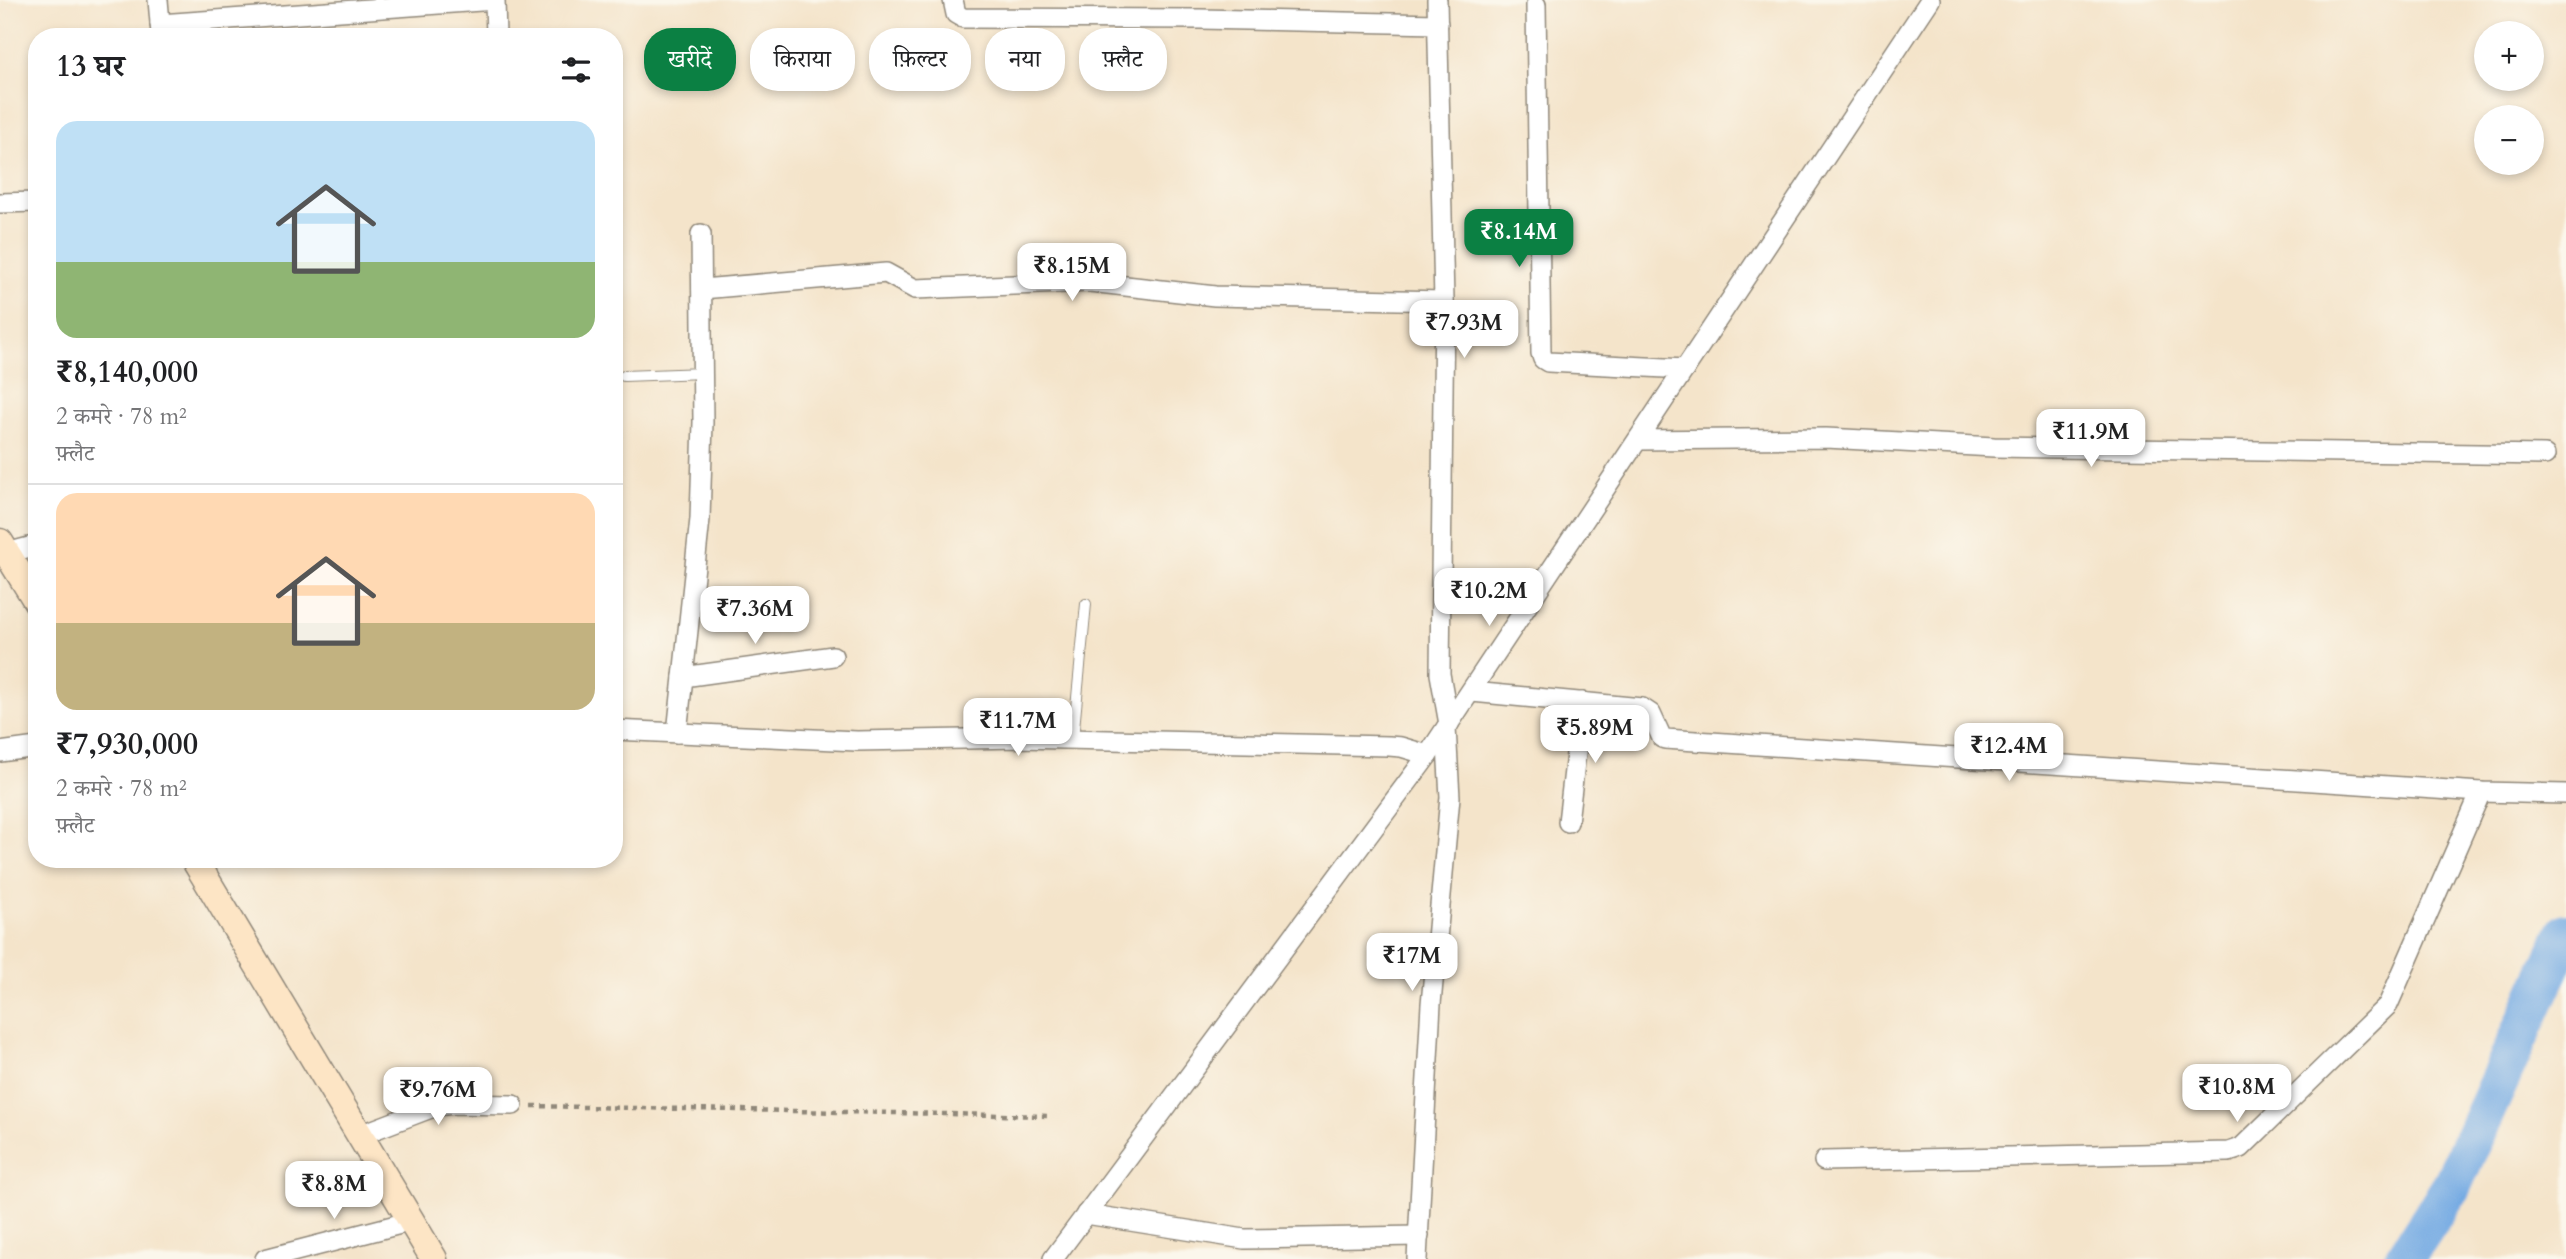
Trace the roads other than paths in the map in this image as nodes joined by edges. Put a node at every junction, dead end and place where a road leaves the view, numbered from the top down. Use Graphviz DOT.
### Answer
graph roads {
  1 [pos="158,0"];
  2 [pos="953,0"];
  3 [pos="1437,0"];
  4 [pos="1930,0"];
  5 [pos="1536,5"];
  6 [pos="1438,24"];
  7 [pos="161,28"];
  8 [pos="183,28"];
  9 [pos="496,28"];
  10 [pos="28,202"];
  11 [pos="0,203"];
  12 [pos="701,234"];
  13 [pos="702,289"];
  14 [pos="1444,301"];
  15 [pos="1685,369"];
  16 [pos="703,373"];
  17 [pos="624,376"];
  18 [pos="1638,440"];
  19 [pos="2545,455"];
  20 [pos="28,546"];
  21 [pos="3,548"];
  22 [pos="28,588"];
  23 [pos="1086,604"];
  24 [pos="832,656"];
  25 [pos="683,677"];
  26 [pos="1472,692"];
  27 [pos="1582,702"];
  28 [pos="1448,726"];
  29 [pos="623,730"];
  30 [pos="677,733"];
  31 [pos="1073,739"];
  32 [pos="28,748"];
  33 [pos="0,752"];
  34 [pos="1428,755"];
  35 [pos="2481,792"];
  36 [pos="2566,794"];
  37 [pos="1568,822"];
  38 [pos="199,868"];
  39 [pos="513,1105"];
  40 [pos="360,1135"];
  41 [pos="1824,1161"];
  42 [pos="1086,1214"];
  43 [pos="412,1221"];
  44 [pos="1419,1236"];
  45 [pos="265,1259"];
  46 [pos="434,1259"];
  47 [pos="1053,1259"];
  48 [pos="1417,1259"];
  1 -- 7 [label="street"];
  2 -- 6 [label="street"];
  3 -- 6 [label="street"];
  4 -- 15 [label="street"];
  5 -- 15 [label="street"];
  6 -- 14 [label="street"];
  8 -- 9 [label="street"];
  10 -- 11 [label="street"];
  12 -- 13 [label="street"];
  13 -- 14 [label="street"];
  13 -- 16 [label="street"];
  14 -- 28 [label="street"];
  15 -- 18 [label="street"];
  16 -- 17 [label="lane"];
  16 -- 25 [label="street"];
  18 -- 19 [label="street"];
  18 -- 26 [label="street"];
  20 -- 21 [label="street"];
  21 -- 22 [label="street"];
  23 -- 31 [label="lane"];
  24 -- 25 [label="street"];
  25 -- 30 [label="street"];
  26 -- 27 [label="street"];
  26 -- 28 [label="street"];
  27 -- 35 [label="street"];
  27 -- 37 [label="street"];
  28 -- 34 [label="street"];
  28 -- 44 [label="street"];
  29 -- 30 [label="street"];
  30 -- 31 [label="street"];
  31 -- 34 [label="street"];
  32 -- 33 [label="street"];
  34 -- 42 [label="street"];
  35 -- 36 [label="street"];
  35 -- 41 [label="street"];
  38 -- 40 [label="street"];
  39 -- 40 [label="street"];
  40 -- 43 [label="street"];
  42 -- 44 [label="street"];
  42 -- 47 [label="street"];
  43 -- 45 [label="street"];
  43 -- 46 [label="street"];
  44 -- 48 [label="street"];
}
